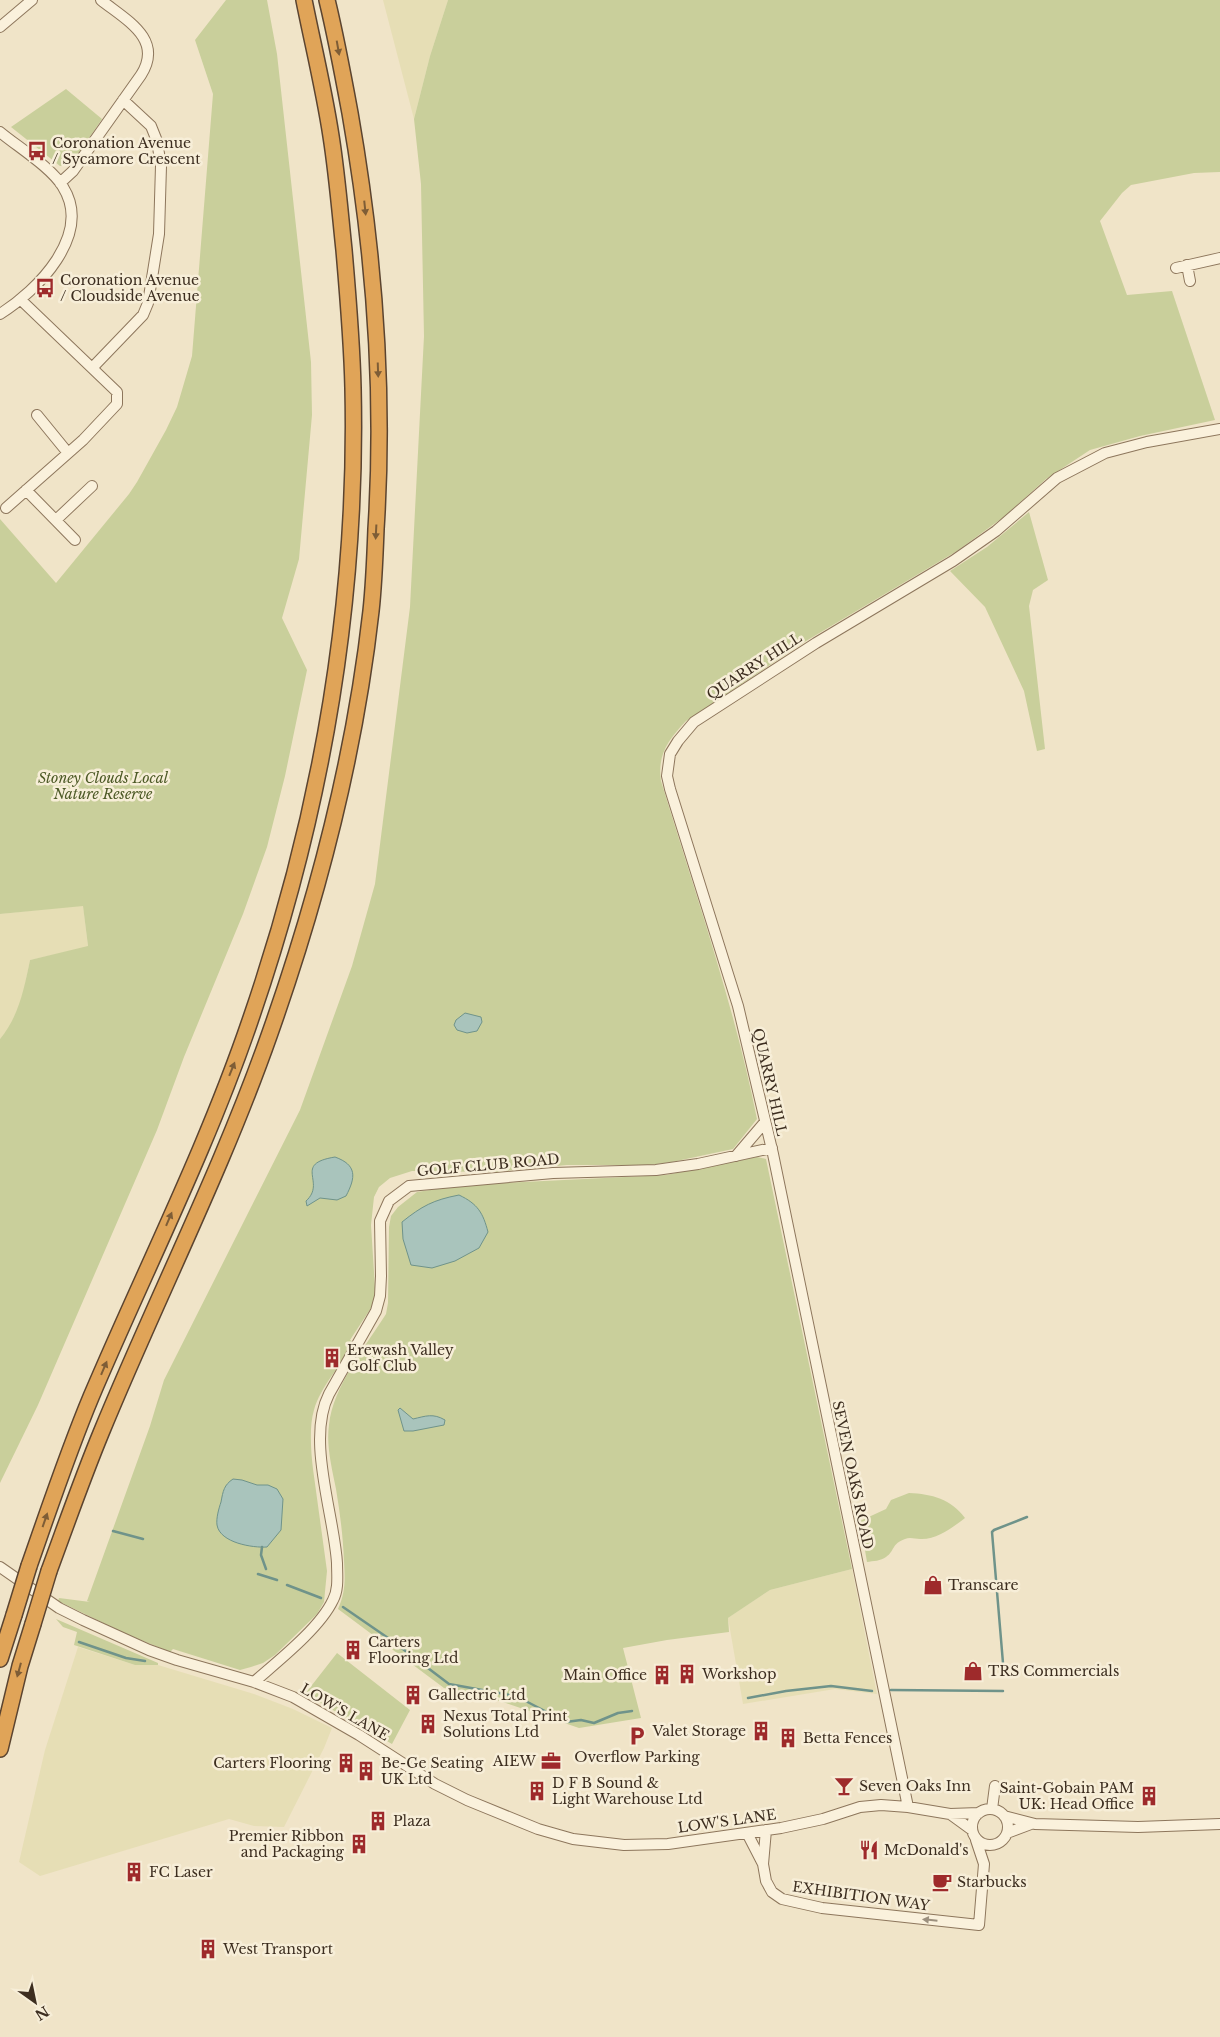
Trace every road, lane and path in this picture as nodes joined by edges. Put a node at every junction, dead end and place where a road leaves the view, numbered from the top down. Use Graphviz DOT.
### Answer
graph roads {
  1 [pos="31,0"];
  2 [pos="101,0"];
  3 [pos="304,0"];
  4 [pos="327,0"];
  5 [pos="0,28"];
  6 [pos="123,100"];
  7 [pos="0,132"];
  8 [pos="60,183"];
  9 [pos="1220,258"];
  10 [pos="1187,265"];
  11 [pos="1176,268"];
  12 [pos="1190,281"];
  13 [pos="22,300"];
  14 [pos="0,314"];
  15 [pos="93,367"];
  16 [pos="37,415"];
  17 [pos="1220,429"];
  18 [pos="68,453"];
  19 [pos="92,486"];
  20 [pos="26,490"];
  21 [pos="6,508"];
  22 [pos="56,520"];
  23 [pos="75,540"];
  24 [pos="765,1122"];
  25 [pos="772,1148"];
  26 [pos="736,1156"];
  27 [pos="0,1567"];
  28 [pos="0,1659"];
  29 [pos="254,1682"];
  30 [pos="0,1749"];
  31 [pos="995,1786"];
  32 [pos="908,1807"];
  33 [pos="992,1809"];
  34 [pos="978,1813"];
  35 [pos="950,1814"];
  36 [pos="1004,1816"];
  37 [pos="1031,1824"];
  38 [pos="1220,1824"];
  39 [pos="766,1830"];
  40 [pos="972,1830"];
  41 [pos="747,1833"];
  42 [pos="1007,1833"];
  43 [pos="976,1840"];
  44 [pos="996,1844"];
  45 [pos="763,1864"];
  46 [pos="984,1864"];
  1 -- 5 [label="street"];
  2 -- 6 [label="street"];
  28 -- 3 [label="highway, one-way, bridge"];
  4 -- 30 [label="highway, one-way, bridge"];
  6 -- 8 [label="street"];
  6 -- 15 [label="street"];
  7 -- 8 [label="street"];
  8 -- 13 [label="street"];
  9 -- 10 [label="street"];
  10 -- 11 [label="street"];
  10 -- 12 [label="street"];
  13 -- 14 [label="street"];
  13 -- 15 [label="street"];
  15 -- 18 [label="street"];
  16 -- 18 [label="street"];
  17 -- 24 [label="street, QUARRY HILL"];
  18 -- 20 [label="street"];
  19 -- 22 [label="street"];
  20 -- 21 [label="street"];
  20 -- 22 [label="street"];
  22 -- 23 [label="street"];
  24 -- 25 [label="street, QUARRY HILL"];
  24 -- 26 [label="street"];
  25 -- 26 [label="street, GOLF CLUB ROAD"];
  25 -- 32 [label="street, SEVEN OAKS ROAD"];
  26 -- 29 [label="street, GOLF CLUB ROAD"];
  27 -- 29 [label="street, LOW'S LANE"];
  29 -- 41 [label="street, LOW'S LANE"];
  31 -- 33 [label="street"];
  32 -- 35 [label="street, LOW'S LANE"];
  32 -- 39 [label="street, LOW'S LANE"];
  33 -- 34 [label="street, LOW'S LANE"];
  33 -- 36 [label="street"];
  34 -- 35 [label="street, LOW'S LANE"];
  34 -- 40 [label="street"];
  35 -- 40 [label="street, LOW'S LANE"];
  36 -- 37 [label="street"];
  36 -- 42 [label="street"];
  37 -- 38 [label="street"];
  37 -- 42 [label="street"];
  39 -- 41 [label="street, LOW'S LANE"];
  39 -- 45 [label="street, EXHIBITION WAY"];
  40 -- 43 [label="street"];
  41 -- 45 [label="street, EXHIBITION WAY"];
  42 -- 44 [label="street"];
  43 -- 44 [label="street"];
  43 -- 46 [label="street"];
  44 -- 46 [label="street"];
  46 -- 45 [label="street, EXHIBITION WAY, one-way"];
}
